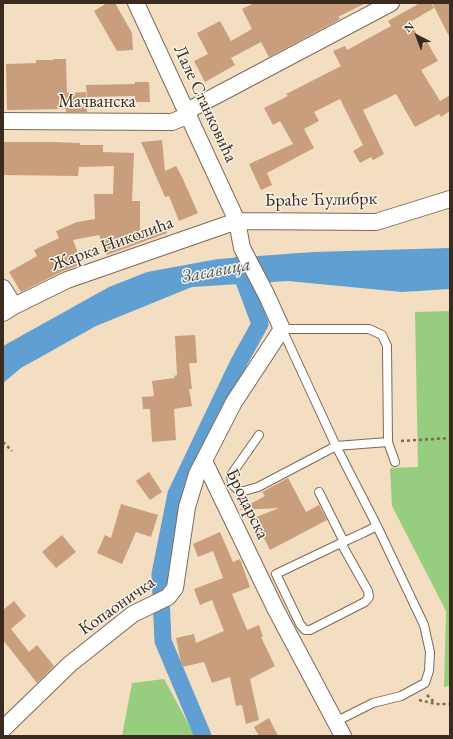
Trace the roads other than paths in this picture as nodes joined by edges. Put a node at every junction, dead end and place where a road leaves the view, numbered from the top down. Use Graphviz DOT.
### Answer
graph roads {
  1 [pos="136,3"];
  2 [pos="390,3"];
  3 [pos="188,113"];
  4 [pos="3,122"];
  5 [pos="450,199"];
  6 [pos="237,221"];
  7 [pos="3,288"];
  8 [pos="8,309"];
  9 [pos="282,329"];
  10 [pos="259,435"];
  11 [pos="388,442"];
  12 [pos="336,446"];
  13 [pos="204,461"];
  14 [pos="395,462"];
  15 [pos="319,492"];
  16 [pos="377,526"];
  17 [pos="343,542"];
  18 [pos="335,722"];
  19 [pos="3,729"];
  20 [pos="343,736"];
  1 -- 3 [label="street, Лале Станковића"];
  2 -- 3 [label="street, Мачванска"];
  3 -- 4 [label="street, Мачванска"];
  3 -- 6 [label="street, Лале Станковића"];
  5 -- 6 [label="street, Браће Ћулибрк"];
  6 -- 8 [label="street, Жарка Николића"];
  6 -- 9 [label="street, Лале Станковића"];
  7 -- 8 [label="street"];
  9 -- 11 [label="lane"];
  9 -- 12 [label="lane"];
  9 -- 13 [label="street, Бродарска"];
  10 -- 12 [label="lane"];
  11 -- 12 [label="lane"];
  11 -- 14 [label="lane"];
  12 -- 16 [label="lane"];
  13 -- 18 [label="street, Бродарска"];
  13 -- 19 [label="street, Копаоничка"];
  15 -- 17 [label="lane"];
  16 -- 17 [label="lane"];
  16 -- 18 [label="lane"];
  17 -- 17 [label="lane"];
  18 -- 20 [label="street, Бродарска"];
}
